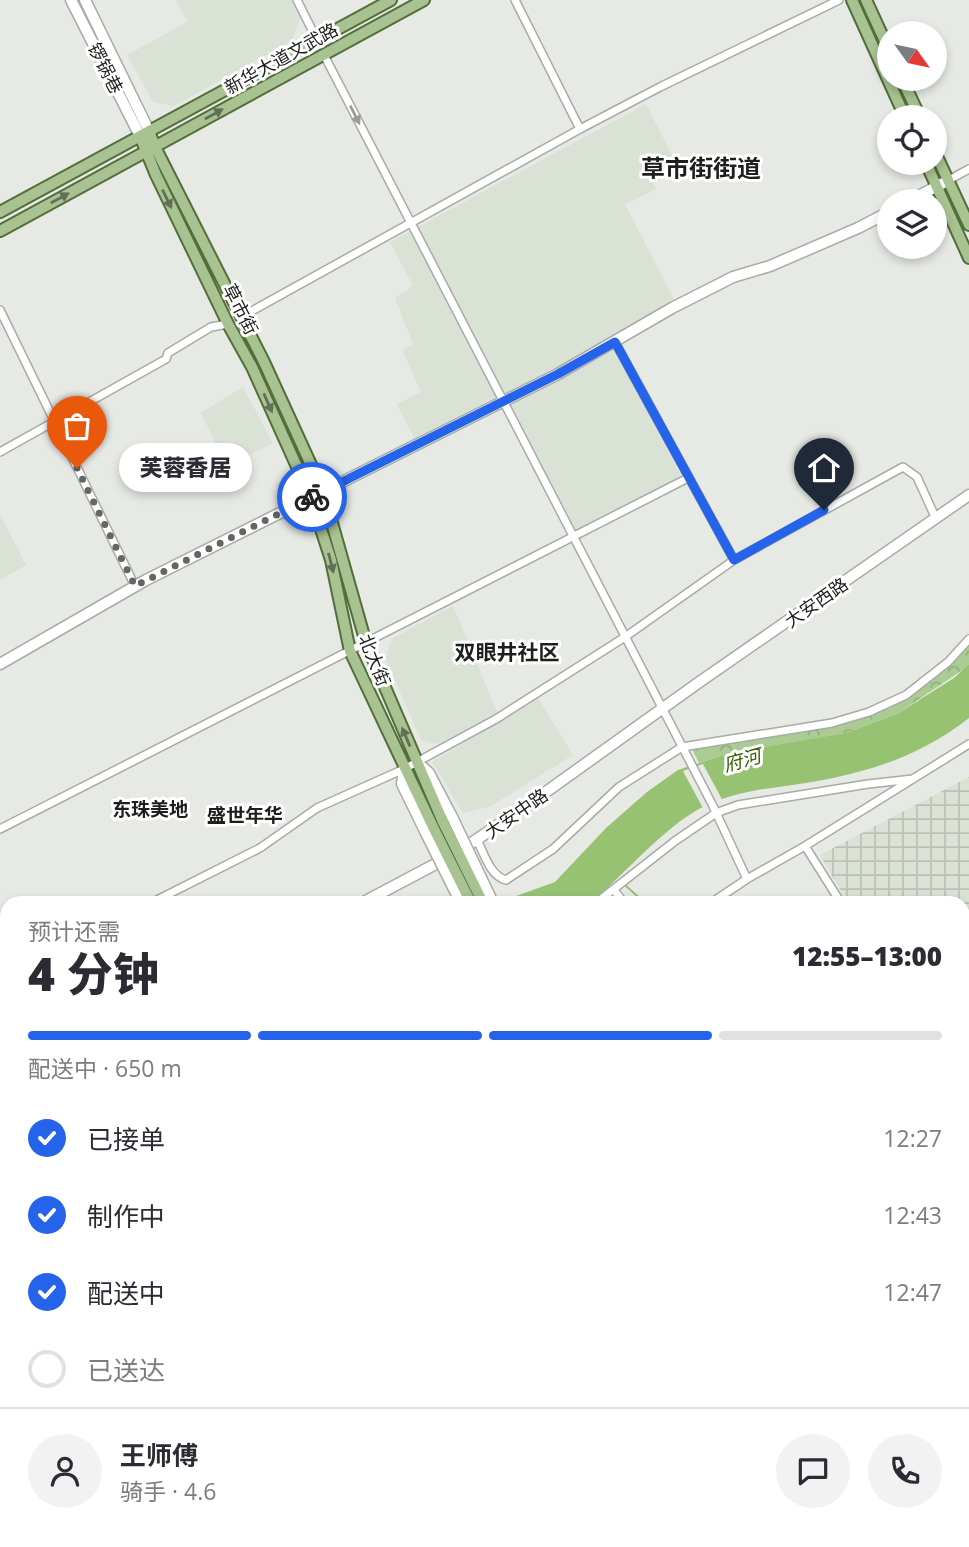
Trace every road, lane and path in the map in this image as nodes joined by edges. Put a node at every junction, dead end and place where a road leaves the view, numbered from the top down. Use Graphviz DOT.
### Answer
graph roads {
  1 [pos="71,0"];
  2 [pos="85,0"];
  3 [pos="297,0"];
  4 [pos="391,0"];
  5 [pos="424,0"];
  6 [pos="515,0"];
  7 [pos="839,0"];
  8 [pos="852,0"];
  9 [pos="866,0"];
  10 [pos="877,24"];
  11 [pos="317,40"];
  12 [pos="324,55"];
  13 [pos="900,105"];
  14 [pos="580,129"];
  15 [pos="145,134"];
  16 [pos="150,149"];
  17 [pos="969,169"];
  18 [pos="932,175"];
  19 [pos="946,175"];
  20 [pos="948,180"];
  21 [pos="937,186"];
  22 [pos="931,189"];
  23 [pos="0,212"];
  24 [pos="877,218"];
  25 [pos="412,224"];
  26 [pos="969,225"];
  27 [pos="0,231"];
  28 [pos="969,258"];
  29 [pos="0,310"];
  30 [pos="241,317"];
  31 [pos="228,324"];
  32 [pos="615,342"];
  33 [pos="503,401"];
  34 [pos="55,422"];
  35 [pos="0,452"];
  36 [pos="688,478"];
  37 [pos="323,491"];
  38 [pos="969,495"];
  39 [pos="311,498"];
  40 [pos="936,519"];
  41 [pos="573,537"];
  42 [pos="734,560"];
  43 [pos="135,586"];
  44 [pos="625,636"];
  45 [pos="969,639"];
  46 [pos="366,643"];
  47 [pos="350,651"];
  48 [pos="0,663"];
  49 [pos="662,709"];
  50 [pos="969,744"];
  51 [pos="682,747"];
  52 [pos="417,762"];
  53 [pos="404,769"];
  54 [pos="913,779"];
  55 [pos="715,809"];
  56 [pos="438,824"];
  57 [pos="0,829"];
  58 [pos="477,840"];
  59 [pos="805,846"];
  60 [pos="747,878"];
  61 [pos="616,888"];
  62 [pos="165,896"];
  63 [pos="376,896"];
  64 [pos="459,896"];
  65 [pos="468,896"];
  66 [pos="479,896"];
  67 [pos="489,896"];
  68 [pos="605,896"];
  69 [pos="620,896"];
  70 [pos="721,896"];
  71 [pos="837,896"];
  1 -- 15 [label="street, 锣锅巷"];
  2 -- 15 [label="street, 锣锅巷"];
  3 -- 11 [label="street"];
  4 -- 11 [label="main road, 新华大道文武路"];
  5 -- 12 [label="main road, 新华大道文武路"];
  6 -- 14 [label="street"];
  7 -- 14 [label="street"];
  8 -- 13 [label="main road"];
  9 -- 10 [label="main road"];
  11 -- 15 [label="main road, 新华大道文武路"];
  16 -- 12 [label="main road, 新华大道文武路, one-way"];
  12 -- 25 [label="street, one-way"];
  14 -- 25 [label="street"];
  15 -- 16 [label="main road, 草市街"];
  15 -- 23 [label="main road, 新华大道文武路"];
  27 -- 16 [label="main road, 新华大道文武路, one-way"];
  16 -- 30 [label="main road, 草市街"];
  16 -- 31 [label="main road, 草市街, one-way"];
  17 -- 20 [label="street"];
  18 -- 21 [label="main road"];
  19 -- 20 [label="main road"];
  20 -- 21 [label="street"];
  20 -- 26 [label="main road"];
  21 -- 22 [label="street"];
  21 -- 28 [label="main road"];
  24 -- 32 [label="street"];
  25 -- 30 [label="street"];
  25 -- 33 [label="street"];
  29 -- 34 [label="street"];
  30 -- 37 [label="main road, 草市街"];
  31 -- 34 [label="street"];
  31 -- 39 [label="main road, 草市街, one-way"];
  32 -- 33 [label="street"];
  32 -- 36 [label="street"];
  33 -- 37 [label="street"];
  33 -- 41 [label="street"];
  34 -- 35 [label="street"];
  34 -- 43 [label="street"];
  36 -- 41 [label="street"];
  36 -- 42 [label="street"];
  37 -- 39 [label="street"];
  37 -- 46 [label="main road, 北大街"];
  38 -- 40 [label="street, 大安西路"];
  39 -- 43 [label="street"];
  39 -- 47 [label="main road, 北大街, one-way"];
  40 -- 42 [label="street"];
  40 -- 49 [label="street, 大安西路"];
  41 -- 44 [label="street"];
  41 -- 46 [label="street"];
  42 -- 44 [label="street"];
  43 -- 48 [label="street"];
  44 -- 49 [label="street"];
  44 -- 52 [label="street"];
  45 -- 51 [label="street"];
  46 -- 47 [label="street"];
  52 -- 46 [label="main road, 北大街, one-way"];
  47 -- 53 [label="main road, 北大街"];
  47 -- 57 [label="street"];
  49 -- 51 [label="street"];
  49 -- 58 [label="street, 大安中路"];
  50 -- 54 [label="street"];
  51 -- 55 [label="street"];
  51 -- 58 [label="street"];
  52 -- 53 [label="street"];
  52 -- 56 [label="main road, 北大街"];
  53 -- 56 [label="main road, 北大街"];
  53 -- 62 [label="street"];
  54 -- 55 [label="street"];
  54 -- 59 [label="street"];
  55 -- 60 [label="street"];
  55 -- 61 [label="street"];
  56 -- 64 [label="street, bridge"];
  56 -- 65 [label="main road, bridge"];
  56 -- 66 [label="main road, bridge"];
  56 -- 67 [label="street, bridge"];
  58 -- 63 [label="street, 大安中路"];
  59 -- 60 [label="street"];
  59 -- 71 [label="street"];
  60 -- 70 [label="street"];
  61 -- 68 [label="street"];
  61 -- 69 [label="street"];
}
